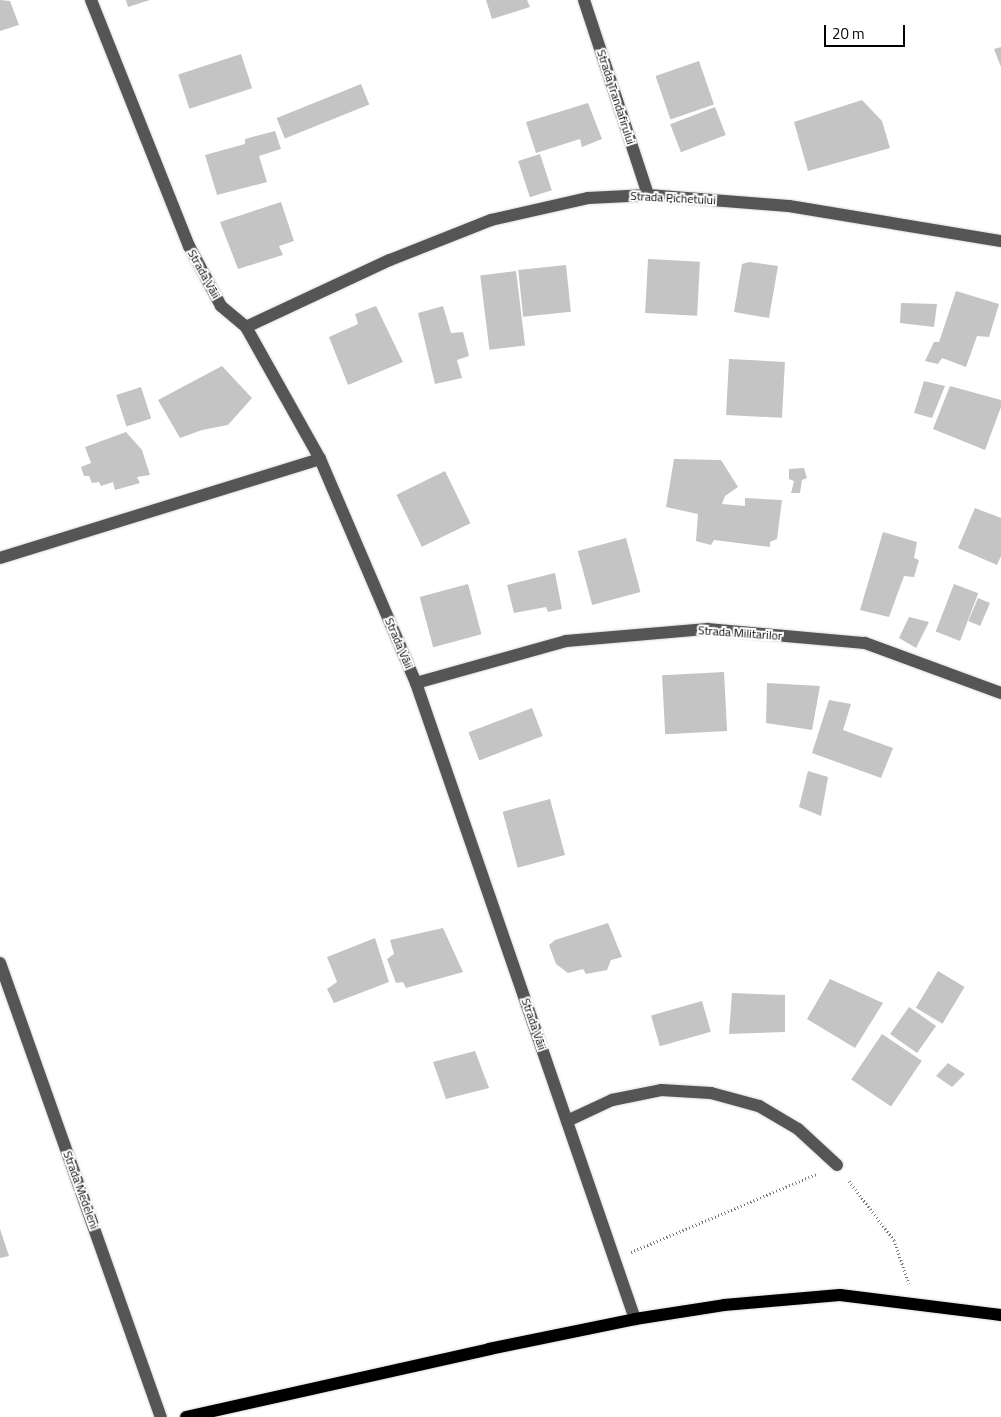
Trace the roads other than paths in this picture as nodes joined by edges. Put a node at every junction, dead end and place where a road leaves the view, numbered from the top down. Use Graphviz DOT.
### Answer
graph roads {
  1 [pos="91,0"];
  2 [pos="584,0"];
  3 [pos="648,195"];
  4 [pos="1001,241"];
  5 [pos="246,327"];
  6 [pos="320,459"];
  7 [pos="0,558"];
  8 [pos="416,683"];
  9 [pos="1001,693"];
  10 [pos="0,963"];
  11 [pos="567,1122"];
  12 [pos="837,1165"];
  13 [pos="1001,1315"];
  14 [pos="635,1319"];
  15 [pos="162,1417"];
  16 [pos="186,1417"];
  1 -- 5 [label="street, Strada Văii"];
  2 -- 3 [label="street, Strada Trandafirului"];
  3 -- 4 [label="street, Strada Pichetului"];
  3 -- 5 [label="street, Strada Pichetului"];
  5 -- 6 [label="street, Strada Văii"];
  6 -- 7 [label="street"];
  6 -- 8 [label="street, Strada Văii"];
  8 -- 9 [label="street, Strada Militarilor"];
  8 -- 11 [label="street, Strada Văii"];
  10 -- 15 [label="street, Strada Medeleni"];
  11 -- 12 [label="street"];
  11 -- 14 [label="street, Strada Văii"];
  13 -- 14 [label="main road"];
  14 -- 16 [label="main road"];
}
